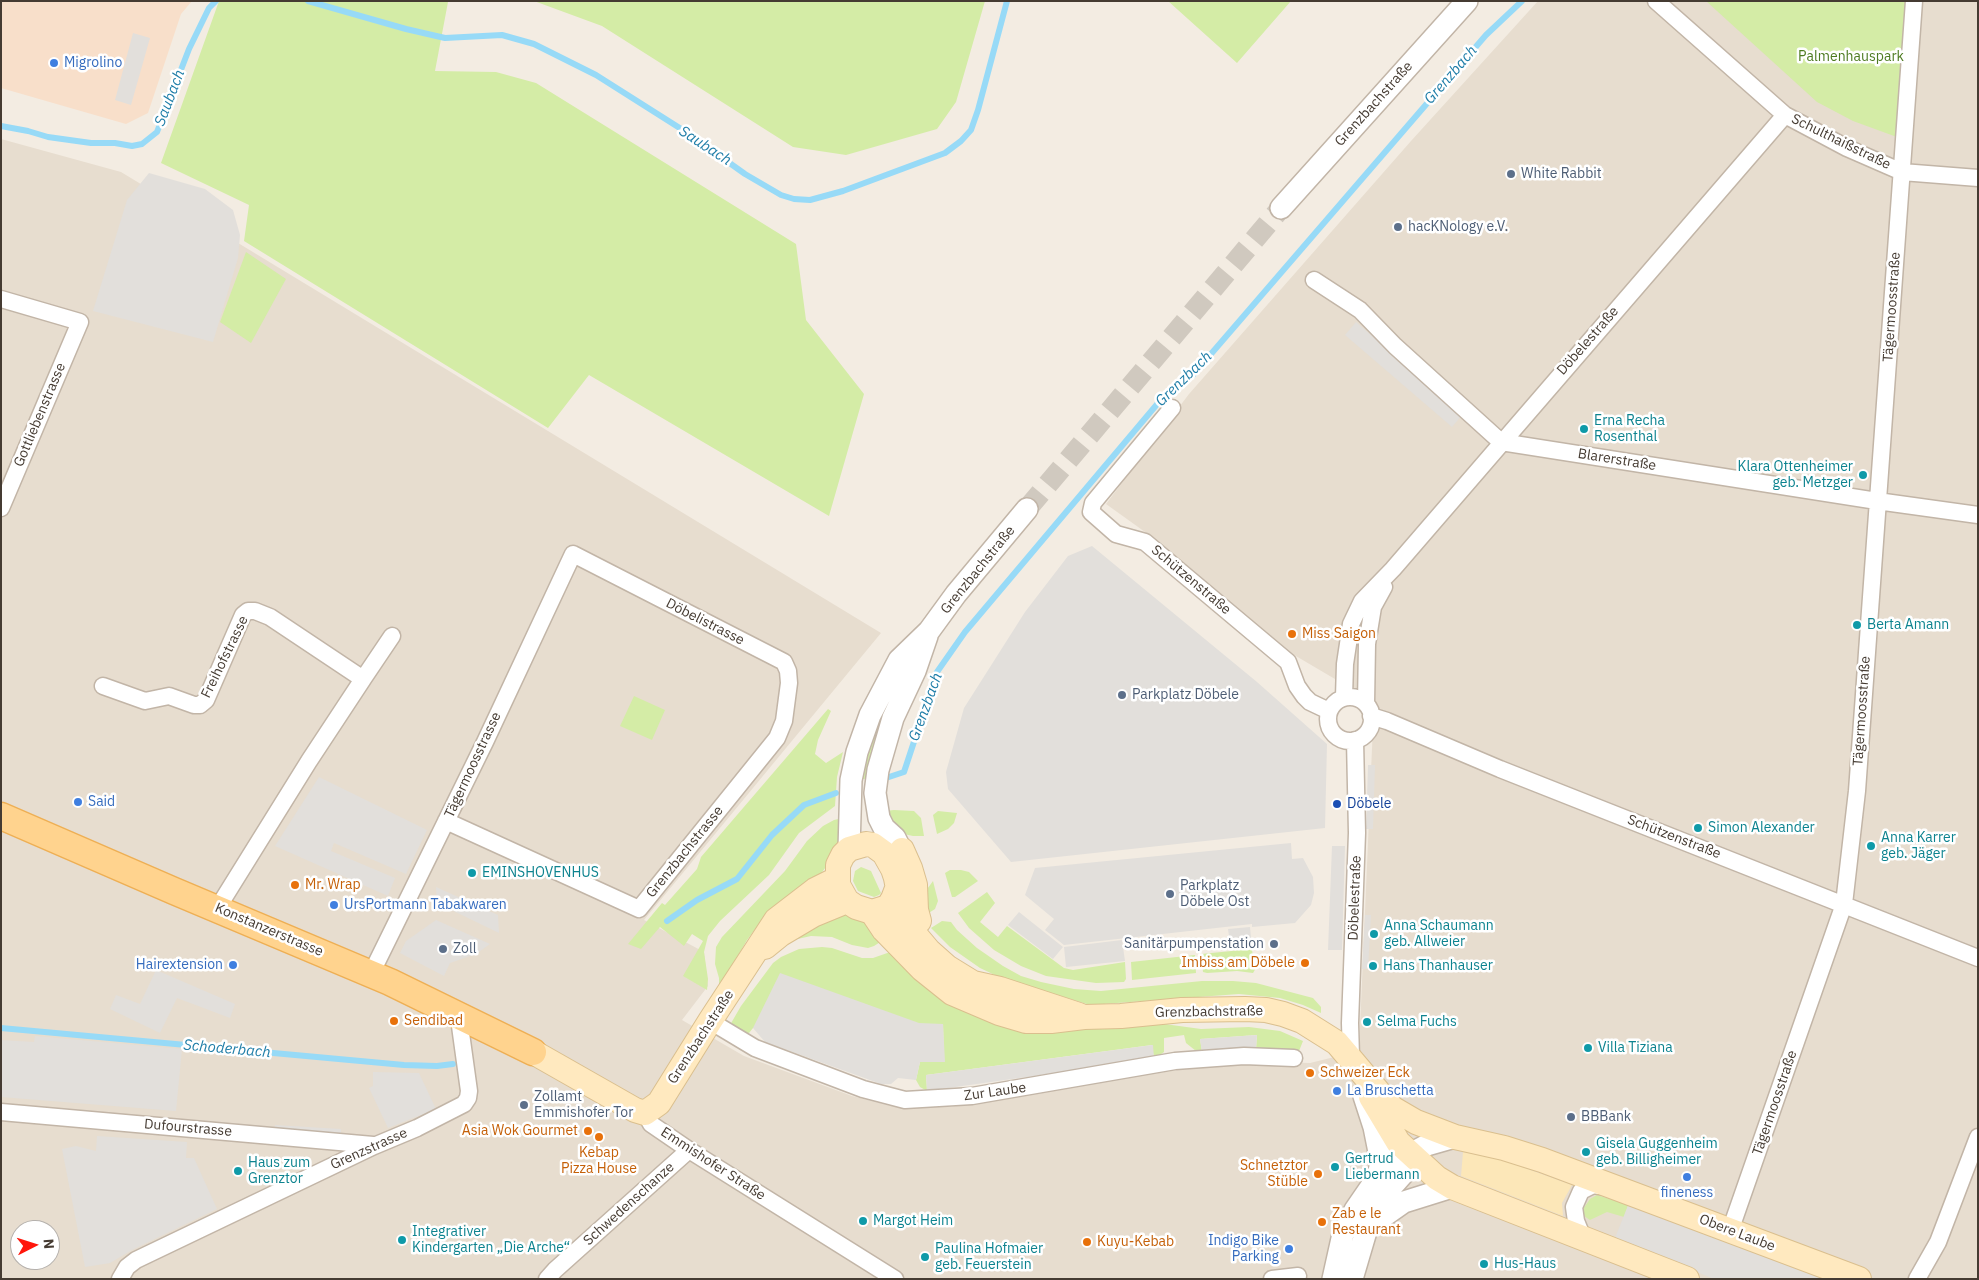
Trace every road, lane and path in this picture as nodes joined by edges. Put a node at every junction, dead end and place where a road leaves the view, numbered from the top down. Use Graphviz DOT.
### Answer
graph roads {
  1 [pos="1467,1"];
  2 [pos="1656,1"];
  3 [pos="1914,1"];
  4 [pos="1786,115"];
  5 [pos="1902,172"];
  6 [pos="1978,178"];
  7 [pos="1281,208"];
  8 [pos="1314,280"];
  9 [pos="1,299"];
  10 [pos="1172,408"];
  11 [pos="1502,442"];
  12 [pos="1877,501"];
  13 [pos="1,508"];
  14 [pos="1027,509"];
  15 [pos="1978,515"];
  16 [pos="573,554"];
  17 [pos="1393,569"];
  18 [pos="929,631"];
  19 [pos="392,636"];
  20 [pos="363,679"];
  21 [pos="103,686"];
  22 [pos="1344,697"];
  23 [pos="1369,710"];
  24 [pos="1329,711"];
  25 [pos="784,721"];
  26 [pos="1355,740"];
  27 [pos="1,816"];
  28 [pos="446,821"];
  29 [pos="850,849"];
  30 [pos="892,850"];
  31 [pos="837,880"];
  32 [pos="906,883"];
  33 [pos="846,901"];
  34 [pos="1844,904"];
  35 [pos="217,908"];
  36 [pos="872,912"];
  37 [pos="752,958"];
  38 [pos="1978,958"];
  39 [pos="371,974"];
  40 [pos="1084,1017"];
  41 [pos="462,1018"];
  42 [pos="710,1021"];
  43 [pos="533,1052"];
  44 [pos="1351,1057"];
  45 [pos="1294,1058"];
  46 [pos="1392,1108"];
  47 [pos="1,1112"];
  48 [pos="645,1113"];
  49 [pos="1455,1137"];
  50 [pos="1978,1137"];
  51 [pos="374,1146"];
  52 [pos="689,1150"];
  53 [pos="1410,1154"];
  54 [pos="1377,1178"];
  55 [pos="1452,1187"];
  56 [pos="1614,1187"];
  57 [pos="1367,1228"];
  58 [pos="1730,1231"];
  59 [pos="1583,1238"];
  60 [pos="1298,1276"];
  61 [pos="120,1279"];
  62 [pos="547,1279"];
  63 [pos="895,1279"];
  64 [pos="1272,1279"];
  65 [pos="1333,1279"];
  66 [pos="1352,1279"];
  67 [pos="1687,1279"];
  68 [pos="1859,1279"];
  69 [pos="1917,1279"];
  1 -- 7 [label="street, Grenzbachstraße"];
  2 -- 4 [label="street, Schulthaißstraße"];
  3 -- 5 [label="street, Tägermoosstraße"];
  4 -- 5 [label="street, Schulthaißstraße"];
  4 -- 11 [label="street, Döbelestraße"];
  5 -- 6 [label="street, Schulthaißstraße"];
  5 -- 12 [label="street, Tägermoosstraße"];
  8 -- 11 [label="street"];
  9 -- 13 [label="street, Gottliebenstrasse"];
  10 -- 24 [label="street, Schützenstraße"];
  11 -- 12 [label="street, Blarerstraße"];
  11 -- 17 [label="street, Döbelestraße"];
  12 -- 15 [label="street, Blarerstraße"];
  12 -- 34 [label="street, Tägermoosstraße"];
  14 -- 18 [label="street, Grenzbachstraße"];
  16 -- 25 [label="street, Döbelistrasse"];
  16 -- 28 [label="street, Tägermoosstrasse"];
  17 -- 22 [label="street, Döbelestraße"];
  17 -- 23 [label="street, Döbelestraße"];
  18 -- 29 [label="street, Grenzbachstraße"];
  18 -- 30 [label="street, Grenzbachstraße"];
  19 -- 20 [label="street"];
  20 -- 21 [label="street, Freihofstrasse"];
  20 -- 35 [label="street"];
  22 -- 23 [label="street"];
  22 -- 24 [label="street"];
  23 -- 26 [label="street, Döbelestraße"];
  23 -- 34 [label="street, Schützenstraße"];
  24 -- 26 [label="street"];
  25 -- 28 [label="street, Grenzbachstrasse"];
  26 -- 44 [label="street, Döbelestraße"];
  27 -- 35 [label="main road, Konstanzerstrasse"];
  28 -- 39 [label="street, Tägermoosstrasse"];
  29 -- 30 [label="main road"];
  29 -- 31 [label="main road"];
  30 -- 32 [label="main road"];
  31 -- 33 [label="main road"];
  31 -- 37 [label="main road, Grenzbachstraße"];
  32 -- 36 [label="main road"];
  32 -- 40 [label="main road, Grenzbachstraße"];
  33 -- 36 [label="main road"];
  33 -- 37 [label="main road, Grenzbachstraße"];
  34 -- 38 [label="street, Schützenstraße"];
  34 -- 58 [label="street, Tägermoosstraße"];
  35 -- 39 [label="main road, Konstanzerstrasse"];
  36 -- 40 [label="main road, Grenzbachstraße"];
  37 -- 42 [label="main road, Grenzbachstraße"];
  39 -- 41 [label="main road, Konstanzerstrasse"];
  40 -- 44 [label="main road, Grenzbachstraße"];
  41 -- 43 [label="main road, Konstanzerstrasse"];
  41 -- 51 [label="street, Grenzstrasse"];
  42 -- 45 [label="street, Zur Laube"];
  42 -- 48 [label="main road, Grenzbachstraße"];
  43 -- 48 [label="main road, Emmishofer Straße"];
  44 -- 46 [label="main road"];
  44 -- 53 [label="main road, Döbelestraße"];
  44 -- 54 [label="street, Döbelestraße"];
  46 -- 49 [label="main road"];
  46 -- 53 [label="street"];
  47 -- 51 [label="street, Dufourstrasse"];
  48 -- 52 [label="street, Emmishofer Straße"];
  49 -- 53 [label="street"];
  49 -- 56 [label="main road, Obere Laube"];
  50 -- 69 [label="street"];
  51 -- 61 [label="street, Grenzstrasse"];
  52 -- 62 [label="street, Schwedenschanze"];
  52 -- 63 [label="street, Emmishofer Straße"];
  53 -- 54 [label="street"];
  53 -- 55 [label="main road"];
  53 -- 57 [label="street"];
  54 -- 65 [label="street"];
  55 -- 57 [label="street"];
  55 -- 59 [label="main road"];
  56 -- 58 [label="main road, Obere Laube"];
  56 -- 59 [label="street, Obere Laube"];
  57 -- 66 [label="street"];
  58 -- 68 [label="main road, Obere Laube"];
  59 -- 67 [label="main road"];
  60 -- 64 [label="street"];
}
